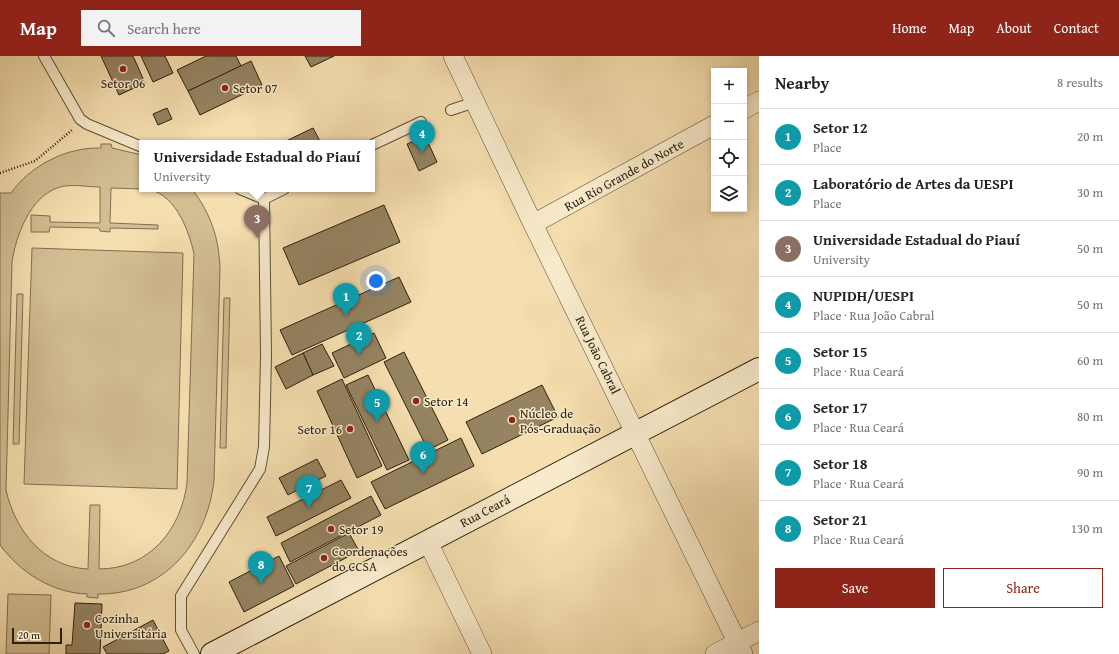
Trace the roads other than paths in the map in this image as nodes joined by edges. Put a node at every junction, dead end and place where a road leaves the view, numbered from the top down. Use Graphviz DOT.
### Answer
graph roads {
  1 [pos="44,56"];
  2 [pos="453,56"];
  3 [pos="759,101"];
  4 [pos="475,102"];
  5 [pos="747,107"];
  6 [pos="451,110"];
  7 [pos="421,122"];
  8 [pos="711,128"];
  9 [pos="375,144"];
  10 [pos="139,146"];
  11 [pos="247,192"];
  12 [pos="278,192"];
  13 [pos="264,199"];
  14 [pos="533,224"];
  15 [pos="759,369"];
  16 [pos="636,432"];
  17 [pos="428,542"];
  18 [pos="759,631"];
  19 [pos="741,648"];
  20 [pos="194,654"];
  21 [pos="212,654"];
  22 [pos="482,654"];
  23 [pos="715,654"];
  1 -- 10 [label="lane"];
  2 -- 4 [label="street, Rua João Cabral"];
  3 -- 5 [label="street"];
  4 -- 6 [label="lane"];
  4 -- 14 [label="street, Rua João Cabral"];
  7 -- 9 [label="lane"];
  8 -- 14 [label="street, Rua Rio Grande do Norte"];
  11 -- 13 [label="lane"];
  12 -- 13 [label="lane"];
  13 -- 20 [label="lane"];
  14 -- 16 [label="street, Rua João Cabral"];
  15 -- 16 [label="street, Rua Ceará"];
  16 -- 17 [label="street, Rua Ceará"];
  16 -- 19 [label="street, Rua João Cabral"];
  17 -- 21 [label="street, Rua Ceará"];
  17 -- 22 [label="street"];
  18 -- 19 [label="street"];
  19 -- 23 [label="street"];
}
